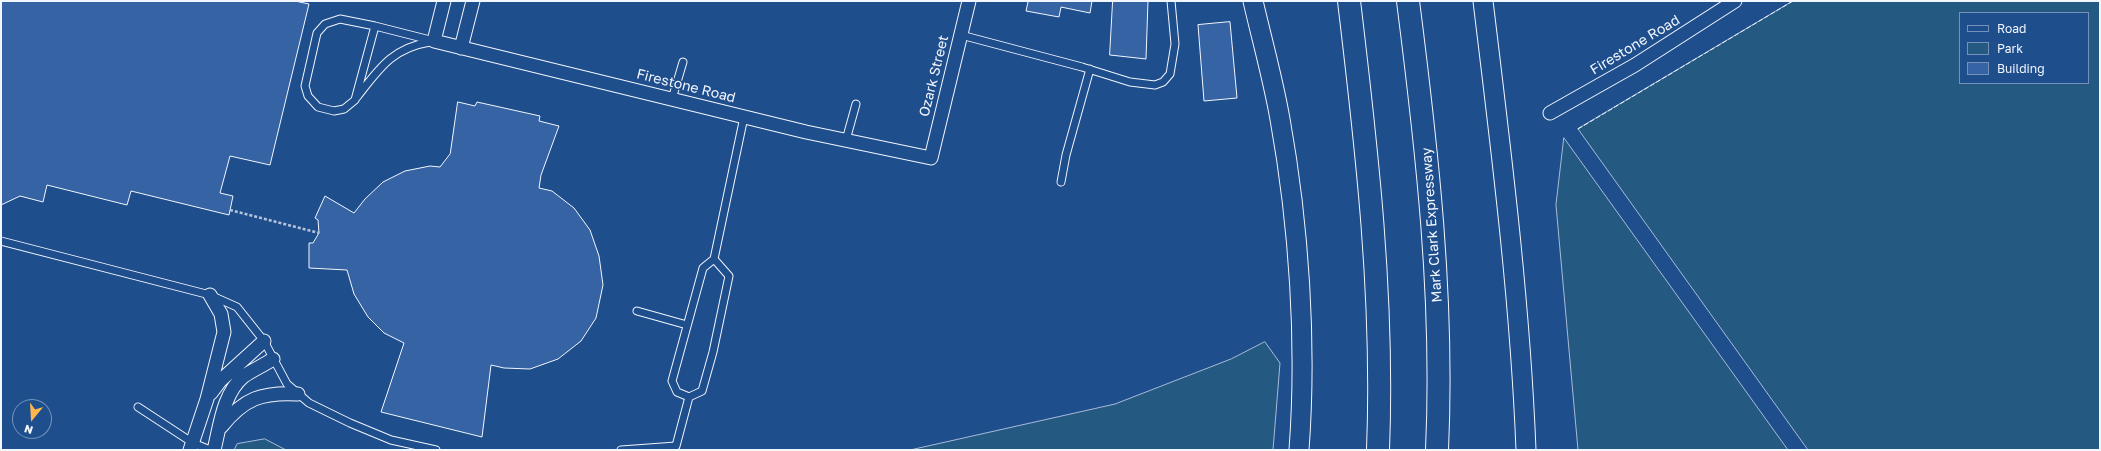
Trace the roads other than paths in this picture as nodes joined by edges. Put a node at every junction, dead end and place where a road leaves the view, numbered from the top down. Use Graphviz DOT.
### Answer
graph roads {
  1 [pos="444,1"];
  2 [pos="473,1"];
  3 [pos="969,1"];
  4 [pos="1171,1"];
  5 [pos="1253,1"];
  6 [pos="1350,1"];
  7 [pos="1408,1"];
  8 [pos="1482,1"];
  9 [pos="1734,1"];
  10 [pos="374,26"];
  11 [pos="961,35"];
  12 [pos="434,41"];
  13 [pos="461,48"];
  14 [pos="683,62"];
  15 [pos="1090,70"];
  16 [pos="672,99"];
  17 [pos="355,100"];
  18 [pos="856,104"];
  19 [pos="1550,113"];
  20 [pos="744,117"];
  21 [pos="846,140"];
  22 [pos="931,158"];
  23 [pos="1061,182"];
  24 [pos="1,240"];
  25 [pos="714,259"];
  26 [pos="210,295"];
  27 [pos="637,311"];
  28 [pos="687,325"];
  29 [pos="1438,336"];
  30 [pos="264,341"];
  31 [pos="274,359"];
  32 [pos="298,394"];
  33 [pos="689,397"];
  34 [pos="208,399"];
  35 [pos="138,406"];
  36 [pos="218,430"];
  37 [pos="192,447"];
  38 [pos="210,450"];
  39 [pos="214,450"];
  40 [pos="436,450"];
  41 [pos="621,450"];
  42 [pos="1299,450"];
  43 [pos="1378,450"];
  44 [pos="1437,450"];
  45 [pos="1449,450"];
  46 [pos="1526,450"];
  1 -- 12 [label="street"];
  2 -- 13 [label="street"];
  3 -- 11 [label="street, Ozark Street"];
  4 -- 15 [label="lane"];
  5 -- 42 [label="main road"];
  6 -- 43 [label="highway"];
  7 -- 29 [label="highway, Mark Clark Expressway"];
  8 -- 46 [label="main road"];
  9 -- 19 [label="street, Firestone Road"];
  10 -- 12 [label="lane"];
  10 -- 17 [label="lane"];
  10 -- 17 [label="lane"];
  11 -- 15 [label="lane"];
  11 -- 22 [label="street, Ozark Street"];
  12 -- 13 [label="street, Firestone Road"];
  12 -- 17 [label="lane"];
  13 -- 16 [label="street, Firestone Road"];
  14 -- 16 [label="lane"];
  15 -- 23 [label="lane"];
  16 -- 20 [label="street, Firestone Road"];
  18 -- 21 [label="lane"];
  20 -- 21 [label="street, Firestone Road"];
  20 -- 25 [label="lane"];
  21 -- 22 [label="street, Firestone Road"];
  24 -- 26 [label="lane"];
  25 -- 28 [label="lane"];
  25 -- 33 [label="lane"];
  26 -- 30 [label="lane"];
  26 -- 34 [label="street"];
  27 -- 28 [label="lane"];
  28 -- 33 [label="lane"];
  29 -- 44 [label="highway, Mark Clark Expressway"];
  29 -- 45 [label="highway"];
  30 -- 31 [label="lane"];
  30 -- 34 [label="street"];
  31 -- 32 [label="lane"];
  31 -- 36 [label="street"];
  32 -- 36 [label="street"];
  32 -- 40 [label="lane"];
  33 -- 41 [label="lane"];
  34 -- 37 [label="street"];
  35 -- 37 [label="lane"];
  36 -- 39 [label="street"];
  37 -- 38 [label="lane"];
}
